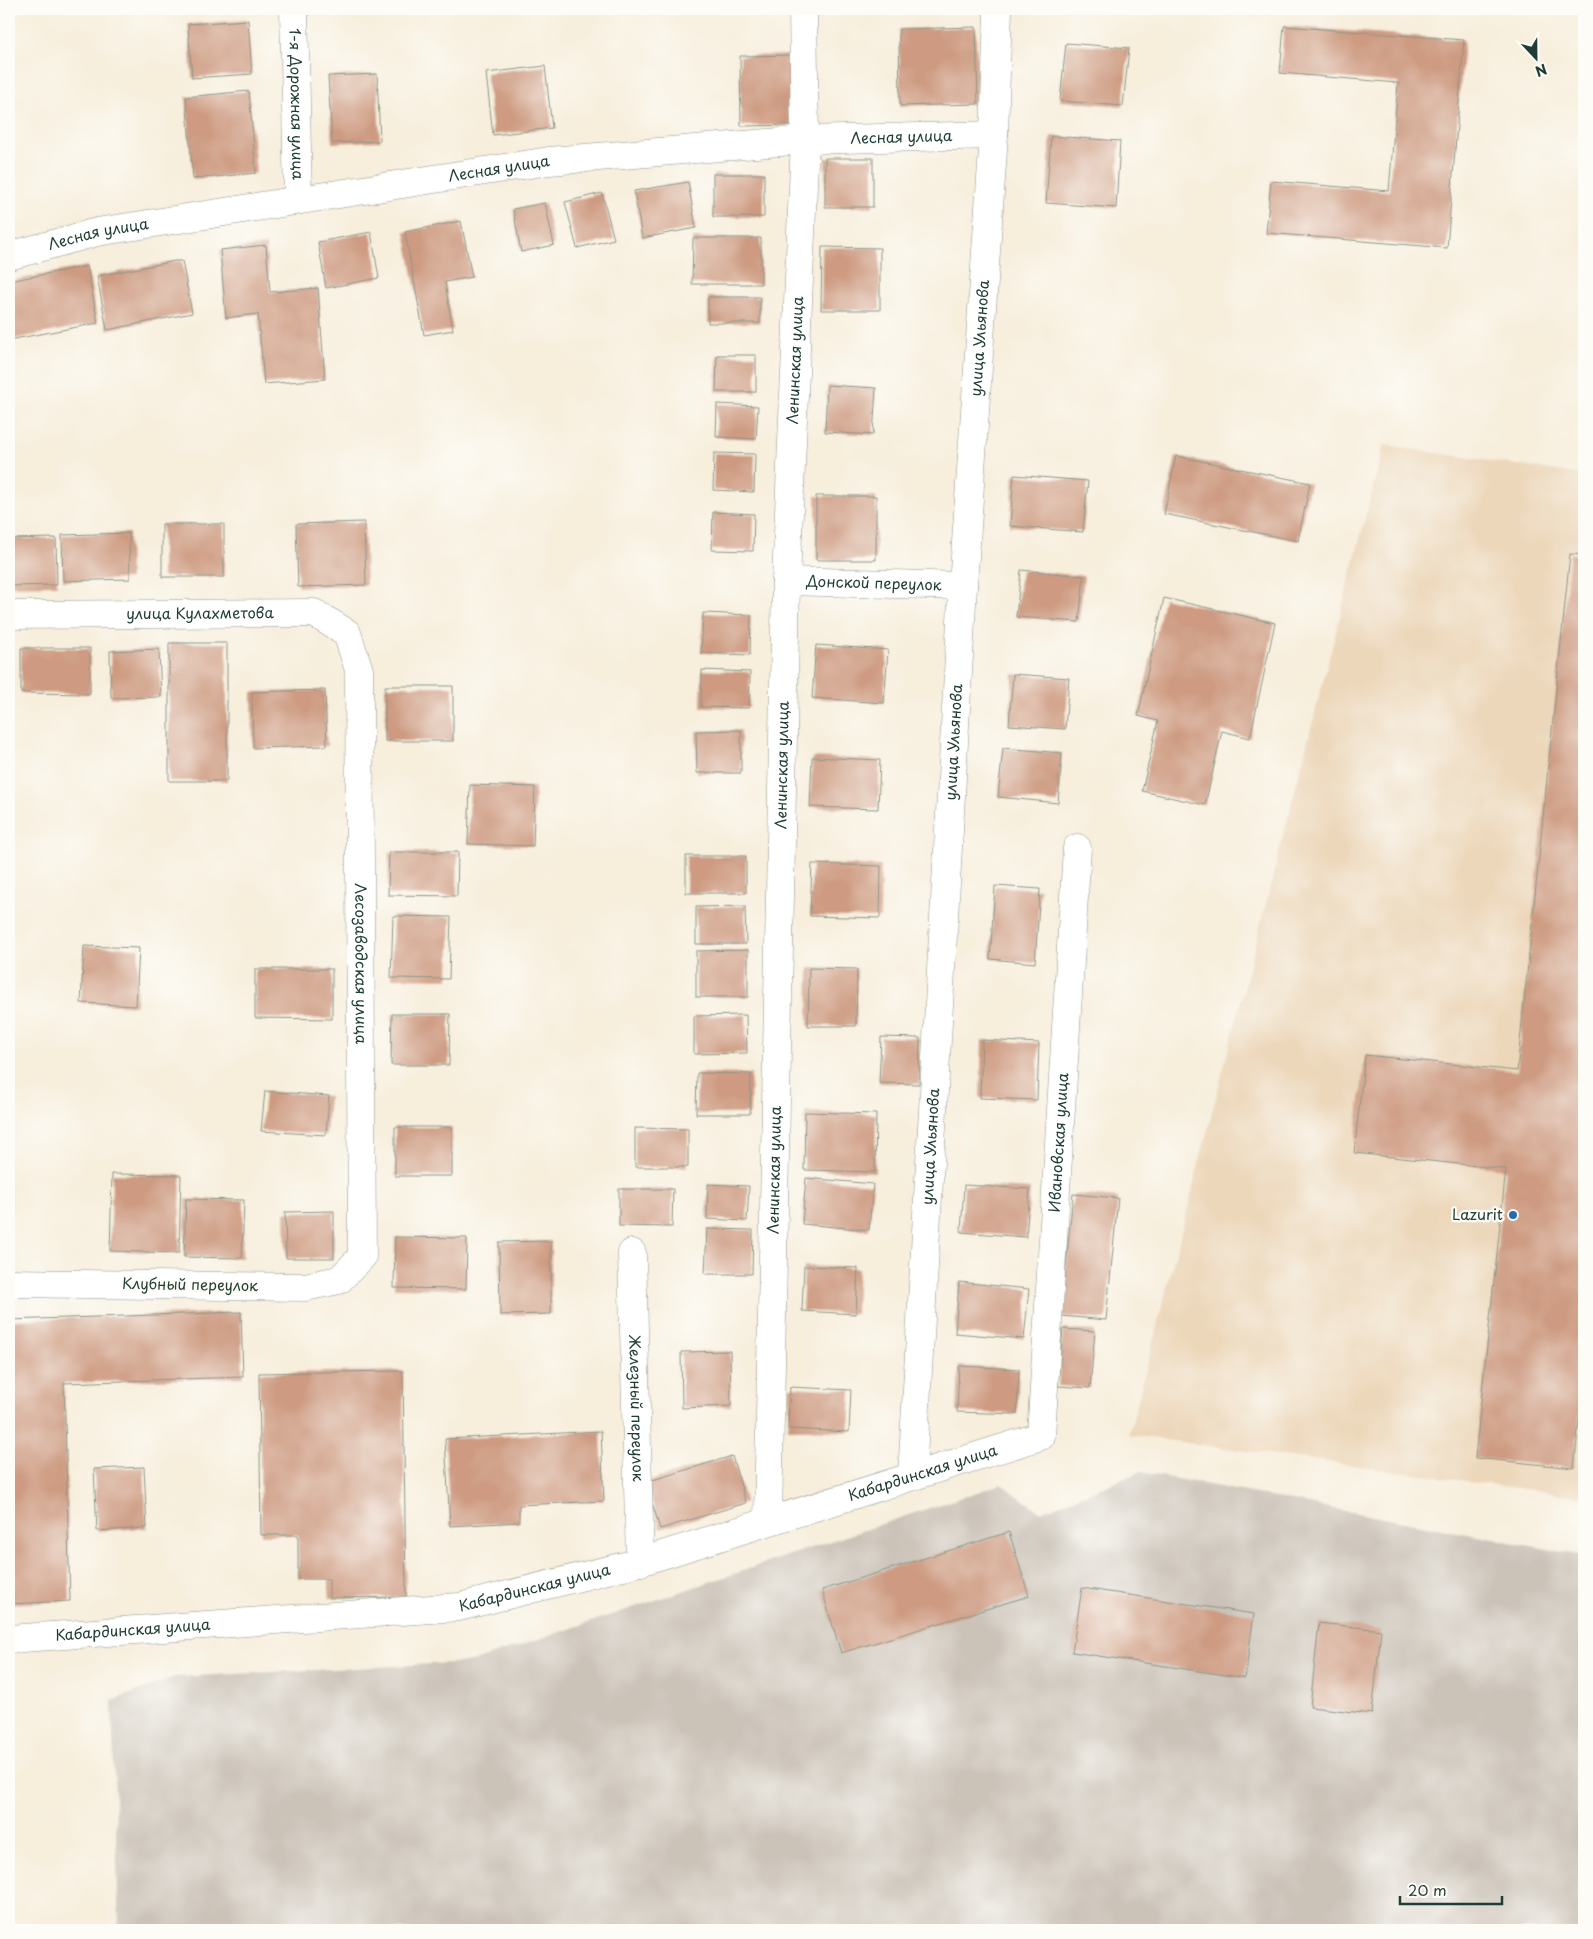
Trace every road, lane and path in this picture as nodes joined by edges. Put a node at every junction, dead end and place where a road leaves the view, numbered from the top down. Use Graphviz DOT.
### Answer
graph roads {
  1 [pos="294,9"];
  2 [pos="803,9"];
  3 [pos="998,9"];
  4 [pos="994,135"];
  5 [pos="805,140"];
  6 [pos="298,200"];
  7 [pos="9,256"];
  8 [pos="786,581"];
  9 [pos="963,586"];
  10 [pos="9,615"];
  11 [pos="359,670"];
  12 [pos="1077,848"];
  13 [pos="632,1253"];
  14 [pos="362,1257"];
  15 [pos="9,1283"];
  16 [pos="1041,1436"];
  17 [pos="912,1476"];
  18 [pos="768,1521"];
  19 [pos="640,1562"];
  20 [pos="9,1638"];
  1 -- 6 [label="street, 1-я Дорожная улица"];
  2 -- 5 [label="street, Ленинская улица"];
  3 -- 4 [label="street, улица Ульянова"];
  4 -- 5 [label="street, Лесная улица"];
  4 -- 9 [label="street, улица Ульянова"];
  5 -- 6 [label="street, Лесная улица"];
  5 -- 8 [label="street, Ленинская улица"];
  6 -- 7 [label="street, Лесная улица"];
  8 -- 9 [label="street, Донской переулок"];
  8 -- 18 [label="street, Ленинская улица"];
  9 -- 17 [label="street, улица Ульянова"];
  10 -- 11 [label="street, улица Кулахметова"];
  11 -- 14 [label="street, Лесозаводская улица"];
  12 -- 16 [label="street, Ивановская улица"];
  13 -- 19 [label="street, Железный переулок"];
  14 -- 15 [label="street, Клубный переулок"];
  16 -- 17 [label="street, Кабардинская улица"];
  17 -- 18 [label="street, Кабардинская улица"];
  18 -- 19 [label="street, Кабардинская улица"];
  19 -- 20 [label="street, Кабардинская улица"];
}
